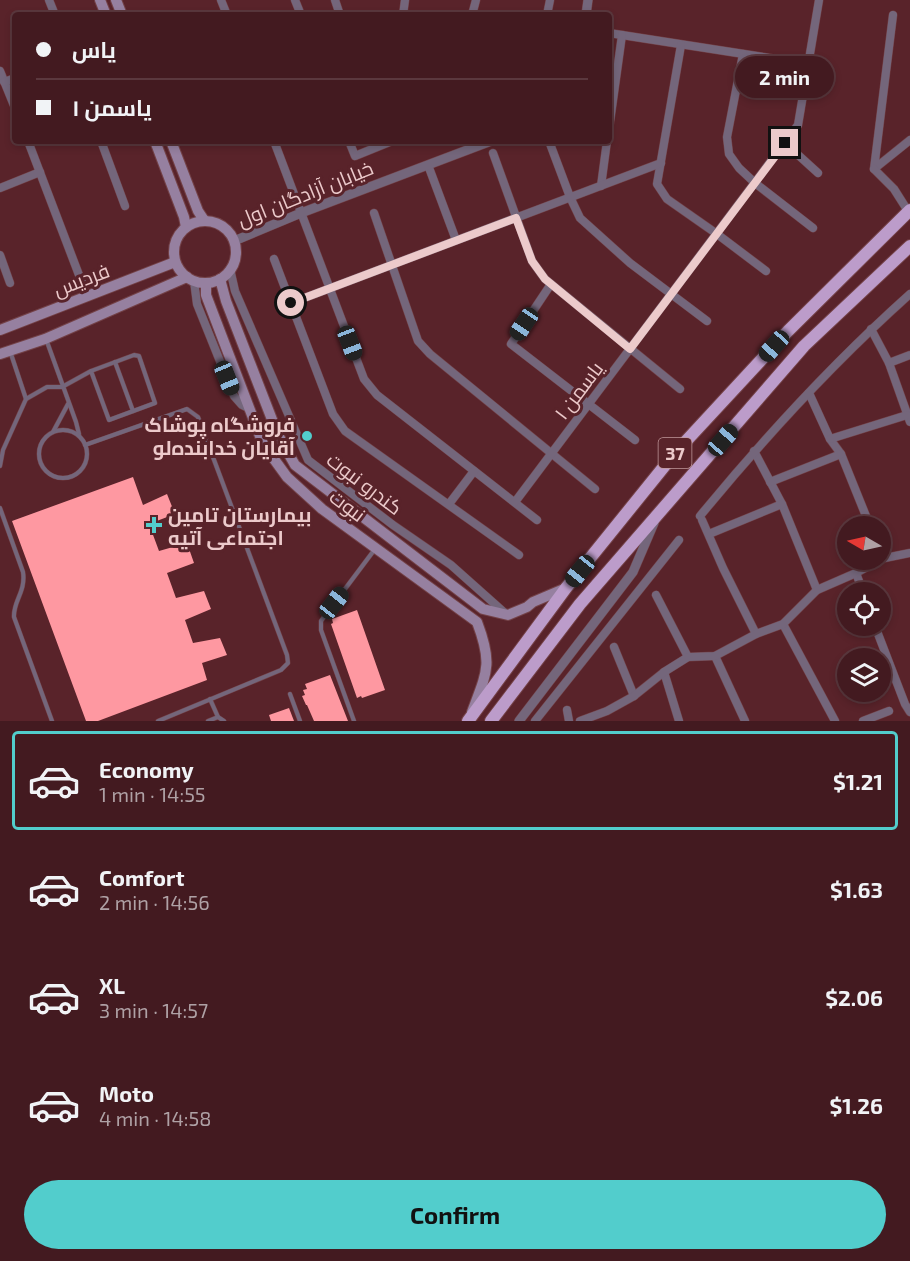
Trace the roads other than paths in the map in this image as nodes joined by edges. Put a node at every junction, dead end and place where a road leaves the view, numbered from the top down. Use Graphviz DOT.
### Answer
graph roads {
  1 [pos="819,0"];
  2 [pos="893,15"];
  3 [pos="612,33"];
  4 [pos="622,35"];
  5 [pos="681,45"];
  6 [pos="743,54"];
  7 [pos="808,64"];
  8 [pos="0,71"];
  9 [pos="12,79"];
  10 [pos="4,82"];
  11 [pos="12,101"];
  12 [pos="612,107"];
  13 [pos="910,140"];
  14 [pos="785,143"];
  15 [pos="33,144"];
  16 [pos="102,144"];
  17 [pos="156,144"];
  18 [pos="172,144"];
  19 [pos="275,144"];
  20 [pos="350,144"];
  21 [pos="385,144"];
  22 [pos="483,144"];
  23 [pos="550,144"];
  24 [pos="607,144"];
  25 [pos="493,153"];
  26 [pos="661,163"];
  27 [pos="428,165"];
  28 [pos="874,169"];
  29 [pos="40,172"];
  30 [pos="818,173"];
  31 [pos="755,183"];
  32 [pos="601,186"];
  33 [pos="0,188"];
  34 [pos="570,197"];
  35 [pos="125,206"];
  36 [pos="909,211"];
  37 [pos="301,213"];
  38 [pos="374,213"];
  39 [pos="516,218"];
  40 [pos="204,220"];
  41 [pos="186,227"];
  42 [pos="813,228"];
  43 [pos="717,234"];
  44 [pos="456,240"];
  45 [pos="234,241"];
  46 [pos="910,246"];
  47 [pos="0,255"];
  48 [pos="274,259"];
  49 [pos="176,262"];
  50 [pos="393,264"];
  51 [pos="231,269"];
  52 [pos="766,271"];
  53 [pos="220,279"];
  54 [pos="196,280"];
  55 [pos="10,283"];
  56 [pos="551,284"];
  57 [pos="329,288"];
  58 [pos="672,293"];
  59 [pos="910,294"];
  60 [pos="87,296"];
  61 [pos="818,301"];
  62 [pos="291,303"];
  63 [pos="832,320"];
  64 [pos="707,321"];
  65 [pos="871,329"];
  66 [pos="0,330"];
  67 [pos="788,331"];
  68 [pos="45,339"];
  69 [pos="804,346"];
  70 [pos="630,349"];
  71 [pos="5,352"];
  72 [pos="910,355"];
  73 [pos="115,362"];
  74 [pos="889,363"];
  75 [pos="91,371"];
  76 [pos="62,387"];
  77 [pos="680,389"];
  78 [pos="809,393"];
  79 [pos="26,399"];
  80 [pos="68,403"];
  81 [pos="589,404"];
  82 [pos="133,411"];
  83 [pos="909,418"];
  84 [pos="53,432"];
  85 [pos="79,435"];
  86 [pos="830,439"];
  87 [pos="635,440"];
  88 [pos="85,445"];
  89 [pos="1,449"];
  90 [pos="754,451"];
  91 [pos="551,454"];
  92 [pos="841,454"];
  93 [pos="0,466"];
  94 [pos="474,471"];
  95 [pos="770,482"];
  96 [pos="595,489"];
  97 [pos="515,502"];
  98 [pos="449,504"];
  99 [pos="782,504"];
  100 [pos="0,508"];
  101 [pos="658,514"];
  102 [pos="866,516"];
  103 [pos="537,519"];
  104 [pos="709,534"];
  105 [pos="679,540"];
  106 [pos="376,548"];
  107 [pos="910,553"];
  108 [pos="519,555"];
  109 [pos="891,556"];
  110 [pos="861,570"];
  111 [pos="856,573"];
  112 [pos="859,582"];
  113 [pos="566,588"];
  114 [pos="817,590"];
  115 [pos="656,596"];
  116 [pos="507,615"];
  117 [pos="783,624"];
  118 [pos="756,634"];
  119 [pos="879,636"];
  120 [pos="614,647"];
  121 [pos="715,656"];
  122 [pos="688,657"];
  123 [pos="664,672"];
  124 [pos="290,694"];
  125 [pos="634,696"];
  126 [pos="210,699"];
  127 [pos="567,710"];
  128 [pos="607,711"];
  129 [pos="889,711"];
  130 [pos="910,712"];
  131 [pos="218,717"];
  132 [pos="52,721"];
  133 [pos="158,721"];
  134 [pos="208,721"];
  135 [pos="224,721"];
  136 [pos="300,721"];
  137 [pos="354,721"];
  138 [pos="468,721"];
  139 [pos="491,721"];
  140 [pos="519,721"];
  141 [pos="535,721"];
  142 [pos="569,721"];
  143 [pos="580,721"];
  144 [pos="611,721"];
  145 [pos="679,721"];
  146 [pos="744,721"];
  147 [pos="835,721"];
  148 [pos="863,721"];
  1 -- 7 [label="street"];
  2 -- 28 [label="street"];
  3 -- 4 [label="street"];
  4 -- 5 [label="street"];
  4 -- 12 [label="street"];
  5 -- 6 [label="street"];
  5 -- 26 [label="street"];
  6 -- 7 [label="street"];
  6 -- 31 [label="street"];
  7 -- 14 [label="street, یاسمن ۱"];
  8 -- 10 [label="street"];
  9 -- 10 [label="street"];
  10 -- 11 [label="street"];
  13 -- 28 [label="street"];
  14 -- 30 [label="street"];
  14 -- 31 [label="street, یاسمن ۱"];
  15 -- 29 [label="street"];
  16 -- 35 [label="street"];
  17 -- 41 [label="main road"];
  18 -- 40 [label="main road"];
  19 -- 37 [label="street"];
  20 -- 21 [label="street"];
  22 -- 27 [label="street, خیابان آزادگان اول"];
  23 -- 34 [label="street"];
  24 -- 32 [label="street"];
  25 -- 39 [label="street"];
  26 -- 32 [label="street"];
  26 -- 43 [label="street"];
  27 -- 37 [label="street, خیابان آزادگان اول"];
  27 -- 44 [label="street"];
  28 -- 36 [label="street"];
  29 -- 33 [label="street"];
  29 -- 60 [label="street"];
  31 -- 42 [label="street"];
  31 -- 43 [label="street, یاسمن ۱"];
  32 -- 34 [label="street"];
  34 -- 39 [label="street"];
  34 -- 58 [label="street"];
  36 -- 61 [label="highway, 37"];
  37 -- 45 [label="street, خیابان آزادگان اول"];
  37 -- 57 [label="street"];
  38 -- 50 [label="street"];
  39 -- 44 [label="street"];
  39 -- 56 [label="street"];
  40 -- 41 [label="main road"];
  40 -- 45 [label="main road"];
  41 -- 49 [label="main road"];
  43 -- 52 [label="street"];
  43 -- 58 [label="street, یاسمن ۱"];
  44 -- 50 [label="street"];
  45 -- 51 [label="main road"];
  46 -- 63 [label="highway, 37"];
  47 -- 55 [label="street"];
  48 -- 62 [label="street"];
  49 -- 54 [label="main road"];
  49 -- 60 [label="main road, فردیس"];
  50 -- 57 [label="street"];
  50 -- 91 [label="street"];
  51 -- 53 [label="main road"];
  51 -- 116 [label="street, کندرو نبوت"];
  53 -- 54 [label="main road"];
  53 -- 116 [label="main road, نبوت"];
  54 -- 68 [label="main road"];
  54 -- 106 [label="main road, نبوت"];
  56 -- 70 [label="street"];
  56 -- 81 [label="street"];
  57 -- 62 [label="street"];
  57 -- 94 [label="street"];
  58 -- 64 [label="street"];
  58 -- 70 [label="street, یاسمن ۱"];
  59 -- 65 [label="street"];
  60 -- 66 [label="main road, فردیس"];
  61 -- 63 [label="highway"];
  61 -- 67 [label="highway, 37"];
  62 -- 98 [label="street"];
  63 -- 69 [label="highway, 37"];
  65 -- 74 [label="street"];
  65 -- 78 [label="street"];
  67 -- 69 [label="highway"];
  67 -- 113 [label="highway, 37"];
  68 -- 71 [label="main road"];
  68 -- 76 [label="lane"];
  69 -- 101 [label="highway, 37"];
  70 -- 77 [label="street"];
  70 -- 81 [label="street, یاسمن ۱"];
  71 -- 79 [label="lane"];
  72 -- 74 [label="street"];
  73 -- 75 [label="lane"];
  73 -- 82 [label="lane"];
  73 -- 82 [label="lane"];
  74 -- 83 [label="street"];
  75 -- 76 [label="lane"];
  75 -- 82 [label="lane"];
  76 -- 79 [label="lane"];
  76 -- 80 [label="lane"];
  78 -- 86 [label="street"];
  78 -- 90 [label="street"];
  79 -- 89 [label="lane"];
  80 -- 84 [label="lane"];
  80 -- 85 [label="lane"];
  81 -- 87 [label="street"];
  81 -- 91 [label="street, یاسمن ۱"];
  83 -- 86 [label="street"];
  84 -- 85 [label="lane"];
  84 -- 88 [label="lane"];
  85 -- 88 [label="lane"];
  86 -- 92 [label="street"];
  88 -- 126 [label="lane"];
  89 -- 93 [label="lane"];
  90 -- 95 [label="street"];
  90 -- 104 [label="street"];
  91 -- 96 [label="street"];
  91 -- 97 [label="street, یاسمن ۱"];
  92 -- 95 [label="street"];
  92 -- 102 [label="street"];
  94 -- 97 [label="street"];
  94 -- 98 [label="street"];
  95 -- 99 [label="street"];
  97 -- 103 [label="street"];
  98 -- 108 [label="street"];
  99 -- 104 [label="street"];
  99 -- 114 [label="street"];
  100 -- 132 [label="lane"];
  101 -- 139 [label="highway, 37"];
  101 -- 140 [label="street"];
  104 -- 118 [label="street"];
  105 -- 141 [label="street"];
  106 -- 137 [label="lane"];
  106 -- 138 [label="main road, نبوت"];
  107 -- 109 [label="street"];
  110 -- 111 [label="street"];
  111 -- 112 [label="street"];
  111 -- 114 [label="street"];
  113 -- 116 [label="main road"];
  113 -- 138 [label="highway, 37"];
  114 -- 117 [label="street"];
  115 -- 122 [label="street"];
  117 -- 118 [label="street"];
  117 -- 147 [label="street"];
  118 -- 121 [label="street"];
  119 -- 130 [label="street"];
  120 -- 125 [label="street"];
  121 -- 122 [label="street"];
  121 -- 146 [label="street"];
  122 -- 123 [label="street"];
  123 -- 125 [label="street"];
  123 -- 145 [label="street"];
  124 -- 136 [label="lane"];
  125 -- 128 [label="street"];
  126 -- 131 [label="lane"];
  126 -- 133 [label="lane"];
  127 -- 142 [label="street"];
  128 -- 143 [label="street"];
  128 -- 144 [label="street"];
  129 -- 148 [label="street"];
  131 -- 134 [label="lane"];
  131 -- 135 [label="lane"];
}
